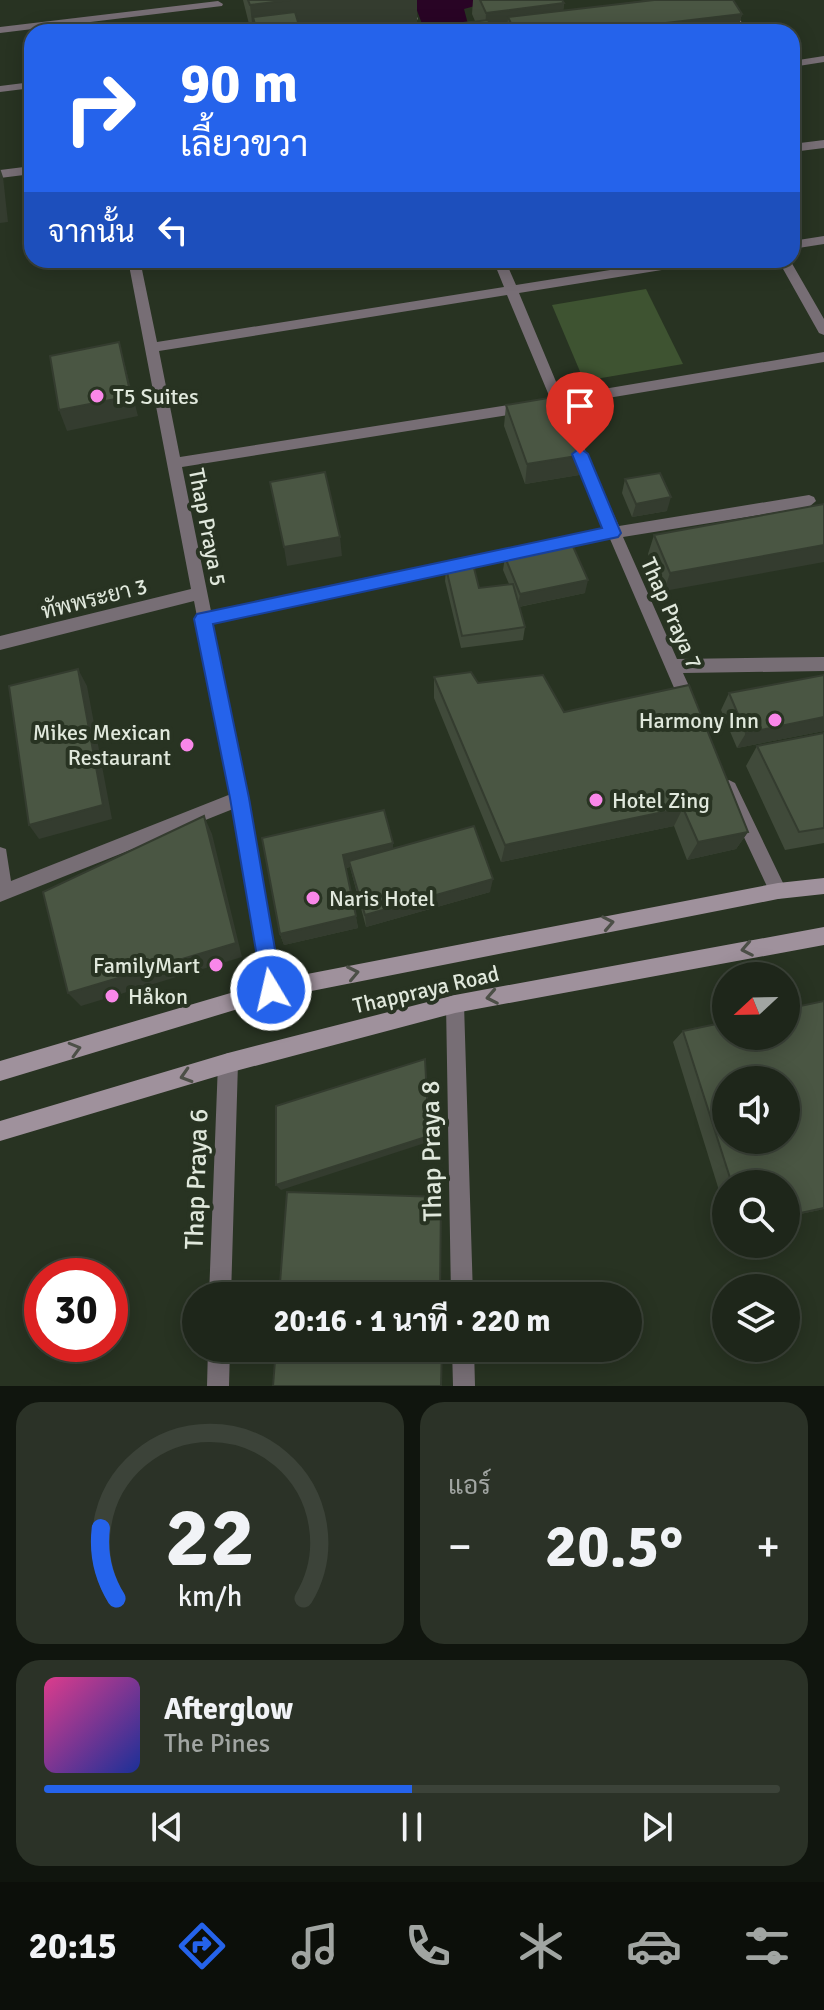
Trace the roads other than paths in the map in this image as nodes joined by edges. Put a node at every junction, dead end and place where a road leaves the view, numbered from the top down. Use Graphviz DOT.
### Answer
graph roads {
  1 [pos="720,0"];
  2 [pos="218,4"];
  3 [pos="94,18"];
  4 [pos="47,24"];
  5 [pos="95,24"];
  6 [pos="738,24"];
  7 [pos="24,27"];
  8 [pos="0,30"];
  9 [pos="824,59"];
  10 [pos="800,63"];
  11 [pos="24,86"];
  12 [pos="0,89"];
  13 [pos="824,144"];
  14 [pos="800,147"];
  15 [pos="24,171"];
  16 [pos="0,174"];
  17 [pos="824,240"];
  18 [pos="800,244"];
  19 [pos="136,268"];
  20 [pos="502,268"];
  21 [pos="649,268"];
  22 [pos="789,268"];
  23 [pos="510,290"];
  24 [pos="824,330"];
  25 [pos="151,348"];
  26 [pos="824,357"];
  27 [pos="558,402"];
  28 [pos="173,463"];
  29 [pos="809,501"];
  30 [pos="613,533"];
  31 [pos="198,594"];
  32 [pos="203,619"];
  33 [pos="0,643"];
  34 [pos="824,664"];
  35 [pos="671,666"];
  36 [pos="698,722"];
  37 [pos="724,779"];
  38 [pos="240,798"];
  39 [pos="0,855"];
  40 [pos="824,886"];
  41 [pos="778,891"];
  42 [pos="2,893"];
  43 [pos="824,936"];
  44 [pos="271,990"];
  45 [pos="455,1004"];
  46 [pos="228,1063"];
  47 [pos="0,1071"];
  48 [pos="0,1131"];
  49 [pos="220,1282"];
  50 [pos="462,1282"];
  51 [pos="219,1362"];
  52 [pos="463,1362"];
  53 [pos="218,1386"];
  54 [pos="464,1386"];
  1 -- 6 [label="street"];
  2 -- 3 [label="street"];
  3 -- 4 [label="street"];
  3 -- 5 [label="street"];
  7 -- 8 [label="street"];
  9 -- 10 [label="street"];
  11 -- 12 [label="street"];
  13 -- 14 [label="street"];
  15 -- 16 [label="street"];
  17 -- 18 [label="street"];
  19 -- 25 [label="street, Thap Praya 5"];
  20 -- 23 [label="street, Thap Praya 7"];
  21 -- 23 [label="street"];
  22 -- 24 [label="street"];
  23 -- 25 [label="street"];
  23 -- 27 [label="street, Thap Praya 7"];
  25 -- 28 [label="street, Thap Praya 5"];
  26 -- 27 [label="street"];
  27 -- 28 [label="street"];
  27 -- 30 [label="street, Thap Praya 7"];
  28 -- 31 [label="street, Thap Praya 5"];
  29 -- 30 [label="street"];
  30 -- 32 [label="street"];
  30 -- 35 [label="street, Thap Praya 7"];
  31 -- 32 [label="street, Thap Praya 5"];
  31 -- 33 [label="street, ทัพพระยา 3"];
  32 -- 38 [label="street, Thap Praya 5"];
  34 -- 35 [label="street"];
  35 -- 36 [label="street, Thap Praya 7"];
  37 -- 41 [label="street"];
  38 -- 42 [label="street"];
  38 -- 44 [label="street, Thap Praya 5"];
  39 -- 42 [label="street"];
  40 -- 41 [label="main road, Thappraya Road"];
  44 -- 41 [label="main road, Thappraya Road, one-way"];
  43 -- 45 [label="main road, Thappraya Road, one-way"];
  47 -- 44 [label="main road, Thappraya Road, one-way"];
  45 -- 46 [label="main road, Thappraya Road"];
  45 -- 50 [label="street, Thap Praya 8"];
  46 -- 48 [label="main road, Thappraya Road, one-way"];
  46 -- 49 [label="street, Thap Praya 6"];
  51 -- 53 [label="street"];
  52 -- 54 [label="street"];
}
